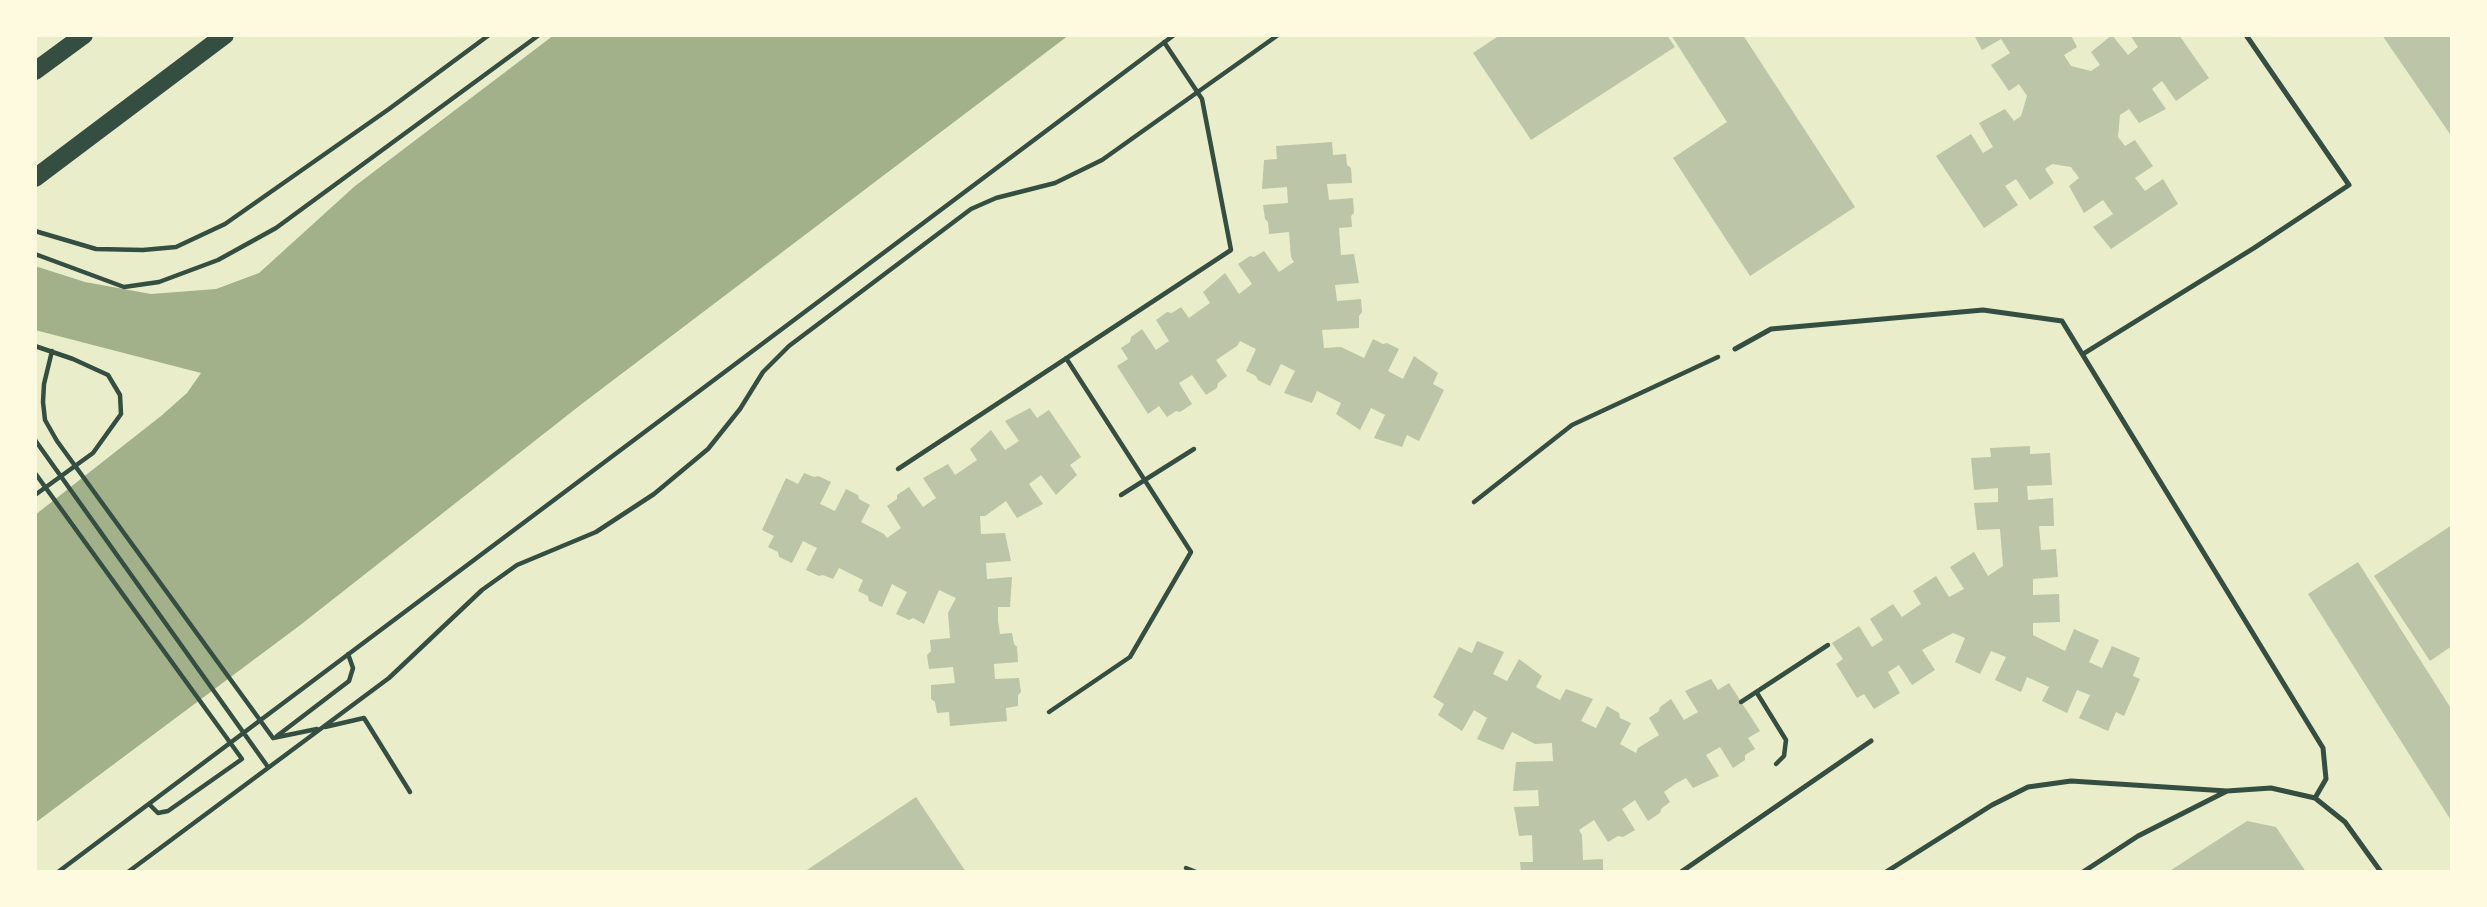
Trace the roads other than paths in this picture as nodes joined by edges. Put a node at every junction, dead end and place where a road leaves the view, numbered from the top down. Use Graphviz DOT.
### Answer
graph roads {
  1 [pos="84,35"];
  2 [pos="226,35"];
  3 [pos="2246,35"];
  4 [pos="35,71"];
  5 [pos="35,178"];
  6 [pos="1735,349"];
  7 [pos="2083,354"];
  8 [pos="1871,741"];
  9 [pos="2227,791"];
  10 [pos="2315,798"];
  11 [pos="1681,872"];
  12 [pos="1886,872"];
  13 [pos="2083,872"];
  14 [pos="2381,872"];
  1 -- 4 [label="main road"];
  2 -- 5 [label="main road"];
  3 -- 7 [label="lane"];
  6 -- 7 [label="lane"];
  7 -- 10 [label="lane"];
  8 -- 11 [label="lane"];
  9 -- 10 [label="lane"];
  9 -- 12 [label="lane"];
  9 -- 13 [label="lane"];
  10 -- 14 [label="lane"];
}
